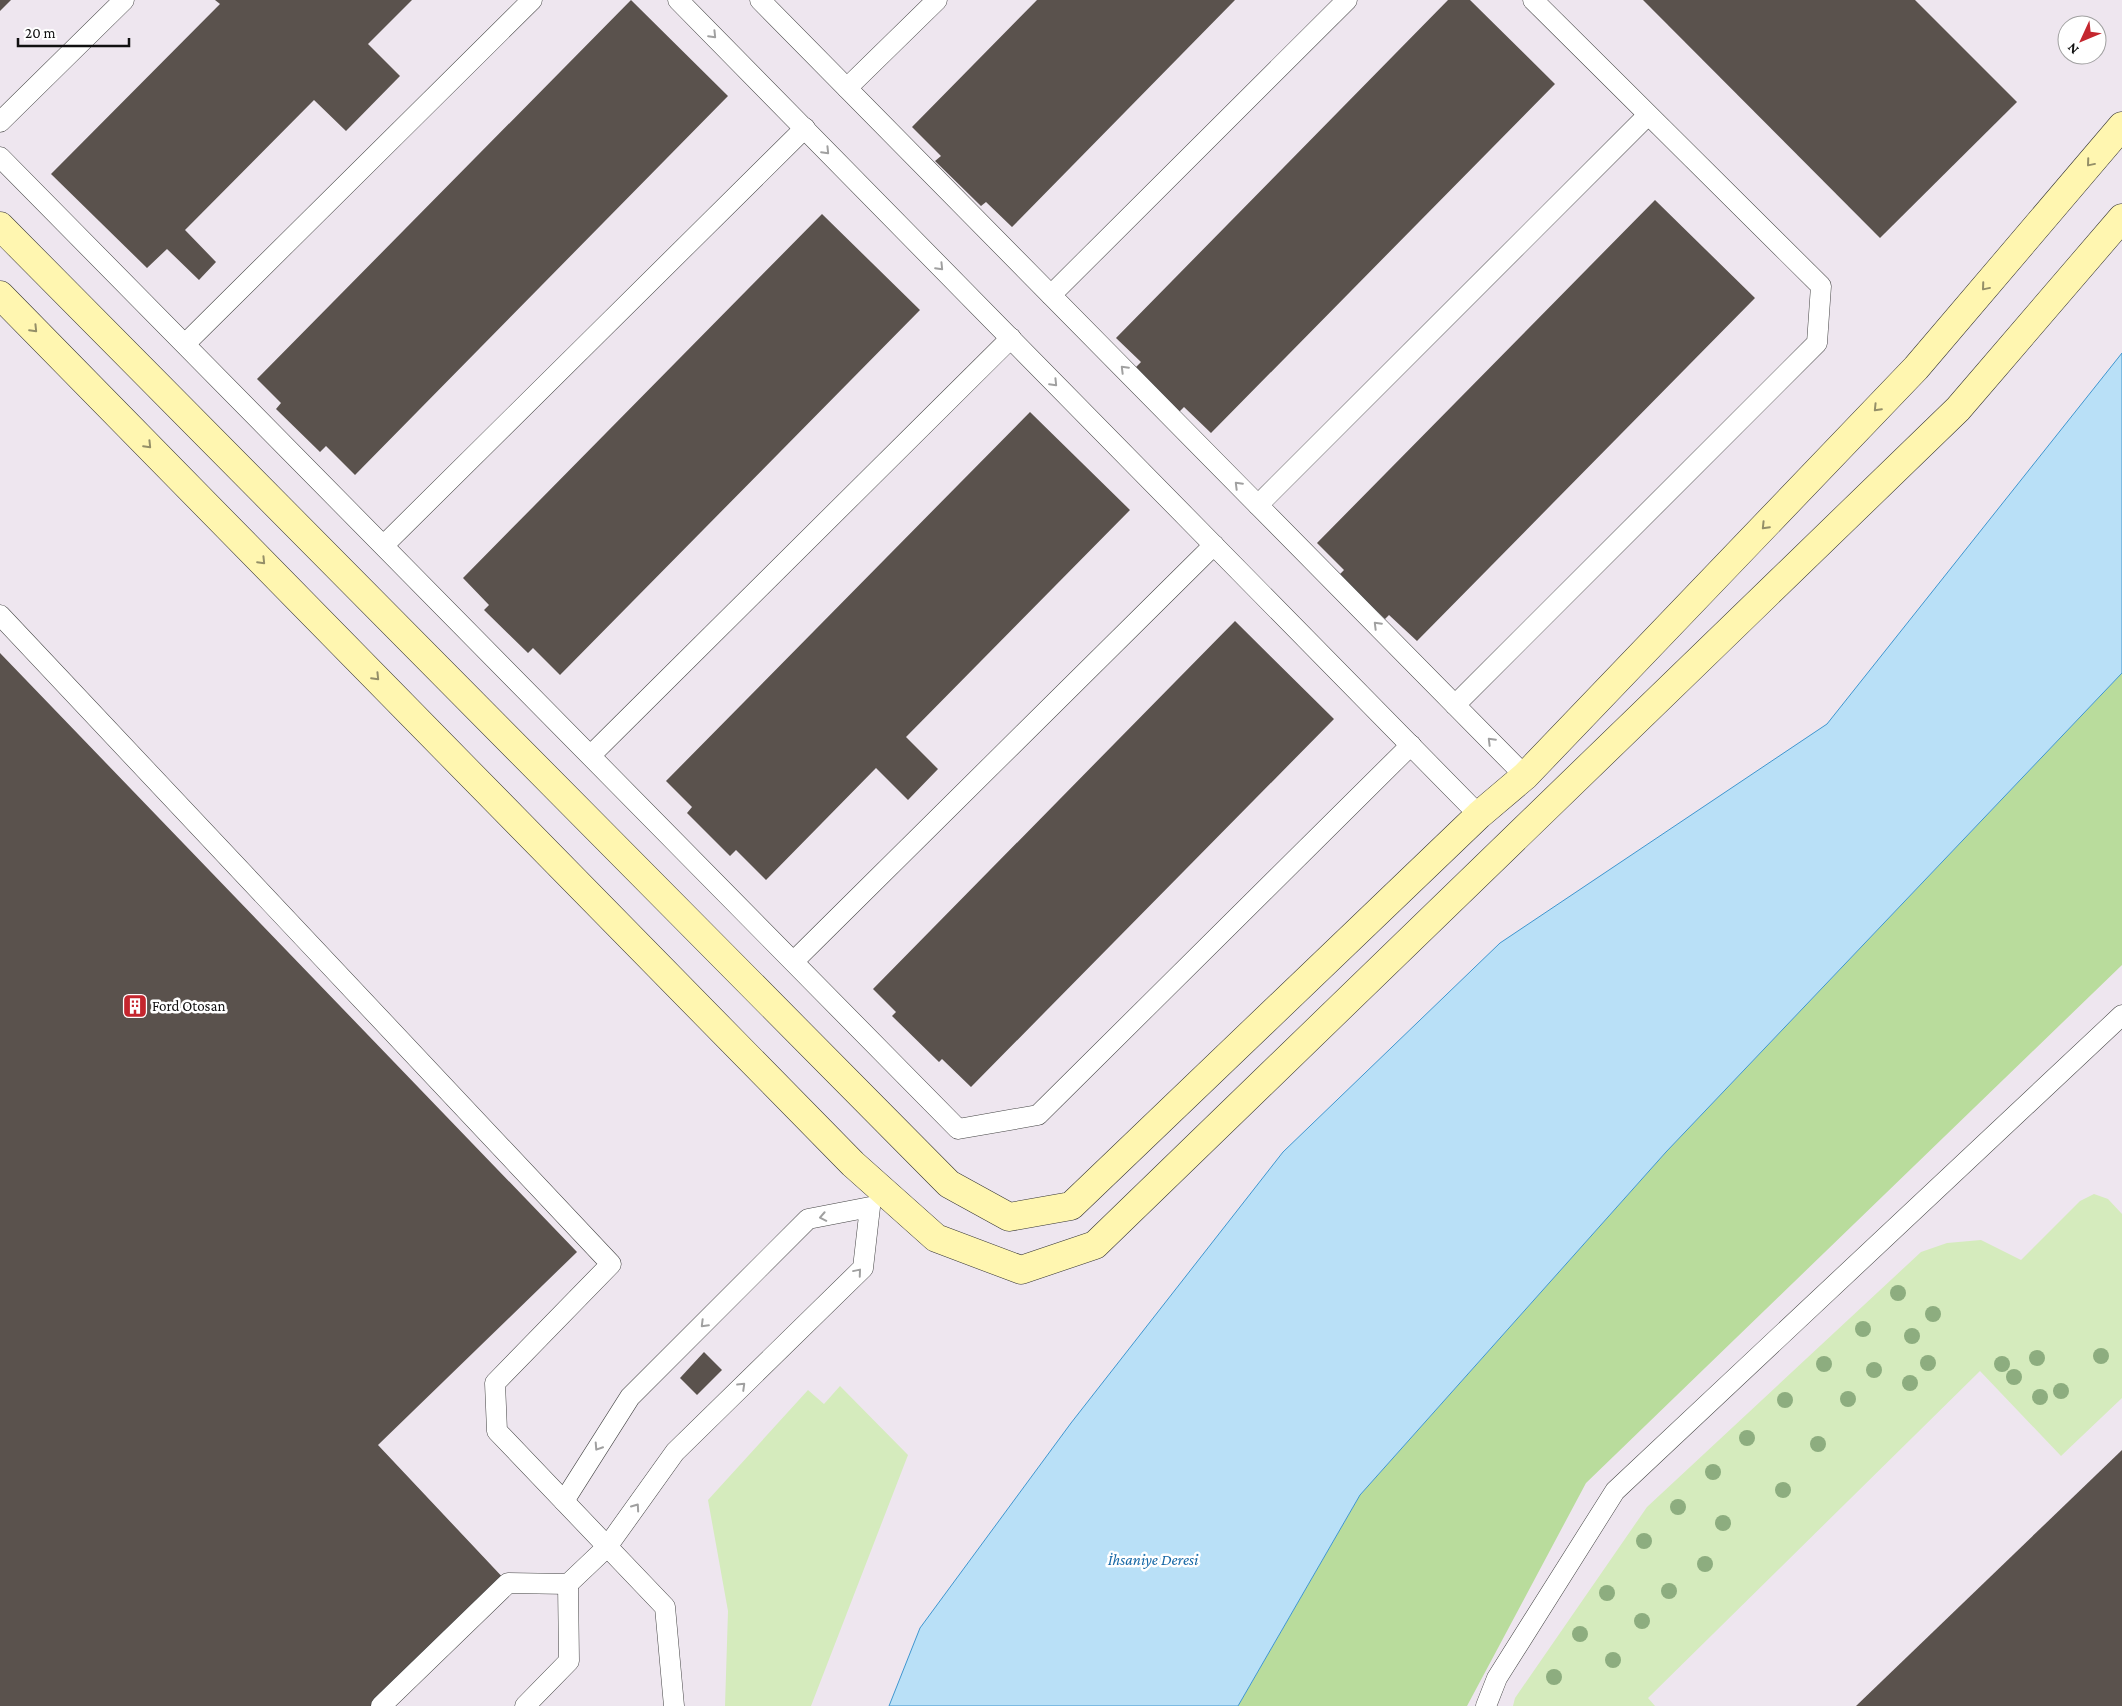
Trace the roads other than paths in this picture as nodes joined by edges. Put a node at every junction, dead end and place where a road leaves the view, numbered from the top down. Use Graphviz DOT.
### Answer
graph roads {
  1 [pos="124,0"];
  2 [pos="532,0"];
  3 [pos="678,0"];
  4 [pos="760,0"];
  5 [pos="937,0"];
  6 [pos="1347,0"];
  7 [pos="1533,0"];
  8 [pos="847,88"];
  9 [pos="1648,114"];
  10 [pos="0,122"];
  11 [pos="2122,126"];
  12 [pos="804,128"];
  13 [pos="0,156"];
  14 [pos="2122,218"];
  15 [pos="0,226"];
  16 [pos="0,295"];
  17 [pos="1051,295"];
  18 [pos="1011,338"];
  19 [pos="185,344"];
  20 [pos="1258,505"];
  21 [pos="384,545"];
  22 [pos="1214,545"];
  23 [pos="0,616"];
  24 [pos="1455,705"];
  25 [pos="1411,745"];
  26 [pos="591,755"];
  27 [pos="1525,776"];
  28 [pos="1479,815"];
  29 [pos="794,961"];
  30 [pos="2122,1015"];
  31 [pos="564,1501"];
  32 [pos="607,1547"];
  33 [pos="568,1584"];
  34 [pos="381,1706"];
  35 [pos="525,1706"];
  36 [pos="674,1706"];
  37 [pos="1486,1706"];
  1 -- 10 [label="lane"];
  2 -- 19 [label="lane"];
  3 -- 12 [label="lane, one-way"];
  4 -- 8 [label="lane"];
  5 -- 8 [label="lane"];
  6 -- 17 [label="lane"];
  7 -- 9 [label="lane"];
  8 -- 17 [label="lane"];
  9 -- 20 [label="lane"];
  9 -- 24 [label="lane"];
  11 -- 27 [label="main road, one-way"];
  12 -- 18 [label="lane, one-way"];
  12 -- 21 [label="lane"];
  13 -- 19 [label="lane"];
  16 -- 14 [label="main road, one-way"];
  15 -- 28 [label="main road"];
  20 -- 17 [label="lane, one-way"];
  18 -- 22 [label="lane, one-way"];
  18 -- 26 [label="lane"];
  19 -- 21 [label="lane"];
  24 -- 20 [label="lane, one-way"];
  21 -- 26 [label="lane"];
  22 -- 25 [label="lane"];
  22 -- 29 [label="lane"];
  23 -- 31 [label="lane"];
  27 -- 24 [label="lane, one-way"];
  25 -- 28 [label="lane"];
  25 -- 29 [label="lane"];
  26 -- 29 [label="lane"];
  27 -- 28 [label="main road"];
  30 -- 37 [label="lane"];
  31 -- 32 [label="lane"];
  32 -- 31 [label="lane, one-way"];
  32 -- 33 [label="lane"];
  32 -- 36 [label="lane"];
  33 -- 34 [label="lane"];
  33 -- 35 [label="lane"];
}
